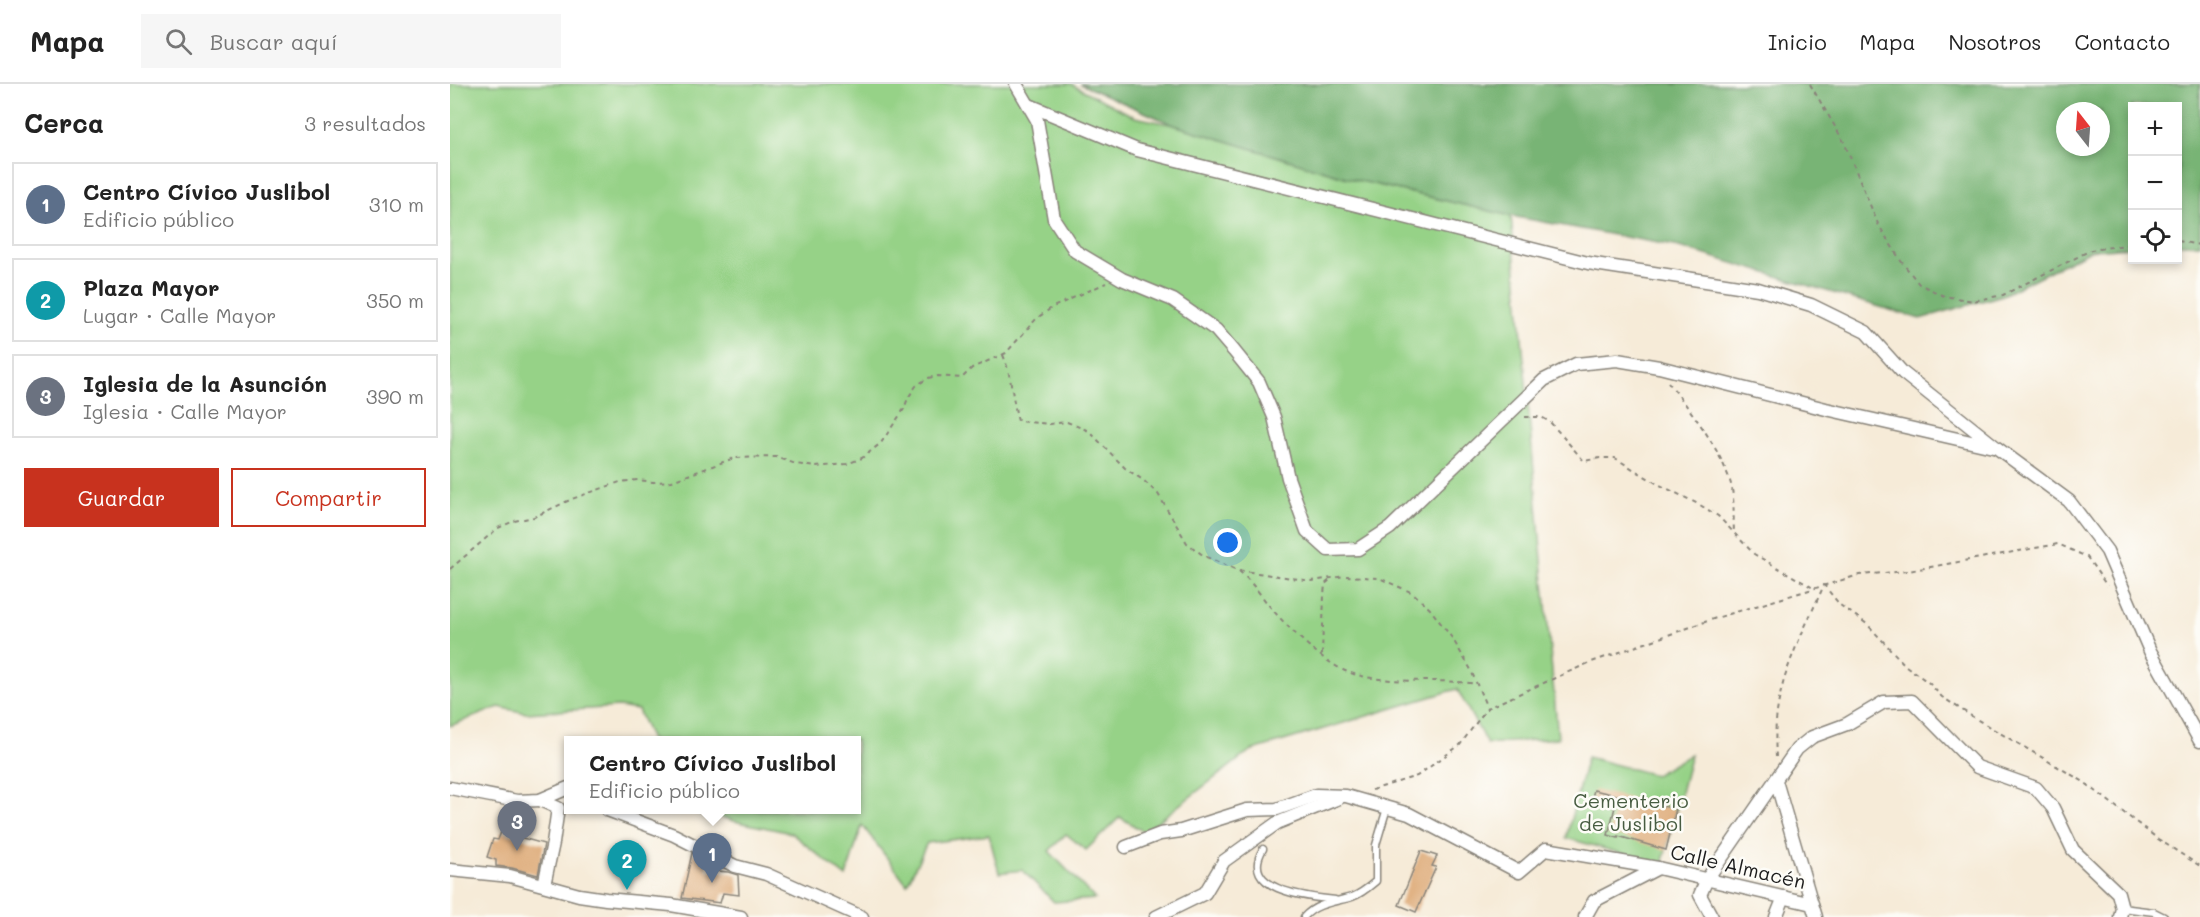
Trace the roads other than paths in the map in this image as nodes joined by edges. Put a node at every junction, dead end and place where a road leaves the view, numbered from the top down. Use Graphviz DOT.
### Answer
graph roads {
  1 [pos="1016,84"];
  2 [pos="1029,105"];
  3 [pos="1997,448"];
  4 [pos="2200,741"];
  5 [pos="1776,781"];
  6 [pos="450,788"];
  7 [pos="564,790"];
  8 [pos="1346,795"];
  9 [pos="540,800"];
  10 [pos="1388,808"];
  11 [pos="618,814"];
  12 [pos="1126,847"];
  13 [pos="1263,849"];
  14 [pos="1658,868"];
  15 [pos="450,870"];
  16 [pos="1707,879"];
  17 [pos="544,885"];
  18 [pos="1784,897"];
  19 [pos="1339,900"];
  20 [pos="1812,904"];
  21 [pos="2121,913"];
  22 [pos="741,917"];
  23 [pos="862,917"];
  24 [pos="1156,917"];
  25 [pos="1304,917"];
  26 [pos="1585,917"];
  27 [pos="1712,917"];
  28 [pos="1776,917"];
  29 [pos="1816,917"];
  30 [pos="2164,917"];
  1 -- 2 [label="street"];
  2 -- 3 [label="street"];
  2 -- 3 [label="street"];
  3 -- 4 [label="street"];
  5 -- 16 [label="street"];
  5 -- 20 [label="street"];
  5 -- 21 [label="street"];
  6 -- 9 [label="street"];
  7 -- 9 [label="street"];
  8 -- 10 [label="street, Calle Almacén"];
  8 -- 12 [label="street, Calle Almacén"];
  8 -- 24 [label="street"];
  9 -- 17 [label="street"];
  10 -- 14 [label="street, Calle Almacén"];
  10 -- 19 [label="lane"];
  11 -- 23 [label="street"];
  13 -- 19 [label="lane"];
  14 -- 16 [label="street, Calle Almacén"];
  14 -- 26 [label="street"];
  15 -- 17 [label="street"];
  16 -- 18 [label="street, Calle Almacén"];
  16 -- 27 [label="street"];
  17 -- 22 [label="street"];
  18 -- 20 [label="street, Calle Almacén"];
  18 -- 28 [label="street"];
  19 -- 25 [label="lane"];
  20 -- 29 [label="street, Calle Almacén"];
  21 -- 30 [label="lane"];
}
